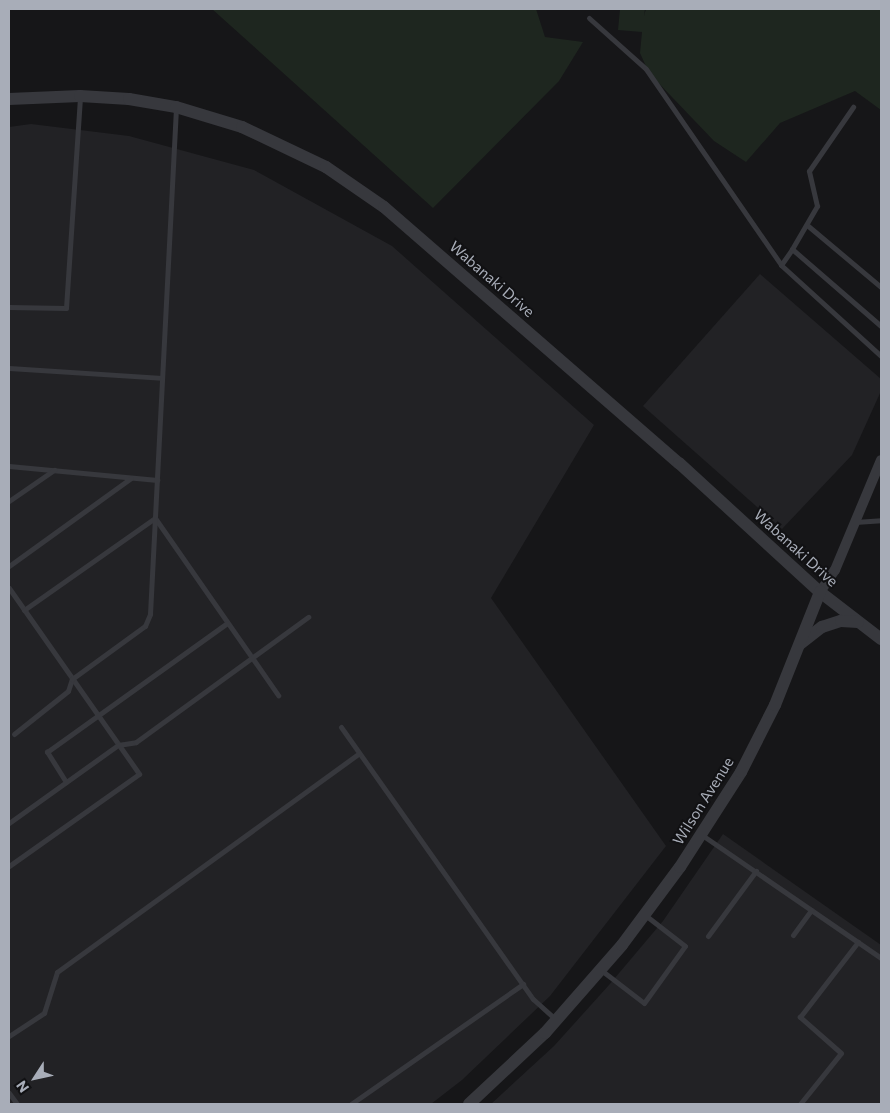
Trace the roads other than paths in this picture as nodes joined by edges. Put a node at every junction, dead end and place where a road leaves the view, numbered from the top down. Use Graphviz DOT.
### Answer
graph roads {
  1 [pos="589,18"];
  2 [pos="80,96"];
  3 [pos="9,100"];
  4 [pos="176,107"];
  5 [pos="853,107"];
  6 [pos="807,225"];
  7 [pos="792,250"];
  8 [pos="781,265"];
  9 [pos="881,287"];
  10 [pos="9,307"];
  11 [pos="881,326"];
  12 [pos="881,355"];
  13 [pos="9,368"];
  14 [pos="162,378"];
  15 [pos="881,460"];
  16 [pos="9,466"];
  17 [pos="54,470"];
  18 [pos="131,478"];
  19 [pos="156,480"];
  20 [pos="9,501"];
  21 [pos="154,518"];
  22 [pos="881,520"];
  23 [pos="855,522"];
  24 [pos="9,566"];
  25 [pos="9,588"];
  26 [pos="820,592"];
  27 [pos="24,610"];
  28 [pos="308,618"];
  29 [pos="859,622"];
  30 [pos="227,623"];
  31 [pos="881,640"];
  32 [pos="800,644"];
  33 [pos="252,658"];
  34 [pos="72,679"];
  35 [pos="278,695"];
  36 [pos="98,715"];
  37 [pos="341,727"];
  38 [pos="14,734"];
  39 [pos="118,745"];
  40 [pos="359,753"];
  41 [pos="66,782"];
  42 [pos="9,823"];
  43 [pos="702,834"];
  44 [pos="9,866"];
  45 [pos="756,871"];
  46 [pos="811,910"];
  47 [pos="645,914"];
  48 [pos="792,935"];
  49 [pos="708,936"];
  50 [pos="858,942"];
  51 [pos="881,958"];
  52 [pos="600,970"];
  53 [pos="523,984"];
  54 [pos="556,1020"];
  55 [pos="9,1036"];
  56 [pos="9,1093"];
  57 [pos="17,1104"];
  58 [pos="351,1104"];
  59 [pos="469,1104"];
  60 [pos="800,1104"];
  1 -- 8 [label="lane"];
  2 -- 3 [label="street, Wabanaki Drive"];
  2 -- 4 [label="street, Wabanaki Drive"];
  2 -- 10 [label="lane"];
  4 -- 14 [label="lane"];
  4 -- 26 [label="street, Wabanaki Drive"];
  5 -- 6 [label="lane"];
  6 -- 7 [label="lane"];
  6 -- 9 [label="lane"];
  7 -- 8 [label="lane"];
  7 -- 11 [label="lane"];
  8 -- 12 [label="lane"];
  13 -- 14 [label="lane"];
  14 -- 19 [label="lane"];
  15 -- 23 [label="street, Wilson Avenue"];
  16 -- 17 [label="lane"];
  17 -- 18 [label="lane"];
  17 -- 20 [label="lane"];
  18 -- 19 [label="lane"];
  18 -- 24 [label="lane"];
  19 -- 21 [label="lane"];
  21 -- 27 [label="lane"];
  21 -- 30 [label="lane"];
  21 -- 34 [label="lane"];
  22 -- 23 [label="lane"];
  23 -- 26 [label="street, Wilson Avenue"];
  25 -- 27 [label="lane"];
  26 -- 29 [label="street, Wabanaki Drive"];
  26 -- 32 [label="street, Wilson Avenue"];
  27 -- 34 [label="lane"];
  28 -- 33 [label="lane"];
  29 -- 31 [label="street, Wabanaki Drive"];
  29 -- 32 [label="street"];
  30 -- 33 [label="lane"];
  30 -- 36 [label="lane"];
  32 -- 43 [label="street, Wilson Avenue"];
  33 -- 35 [label="lane"];
  33 -- 39 [label="lane"];
  34 -- 36 [label="lane"];
  34 -- 38 [label="lane"];
  36 -- 39 [label="lane"];
  36 -- 41 [label="lane"];
  37 -- 40 [label="lane"];
  39 -- 41 [label="lane"];
  39 -- 44 [label="lane"];
  40 -- 53 [label="lane"];
  40 -- 55 [label="lane"];
  41 -- 42 [label="lane"];
  43 -- 45 [label="lane"];
  43 -- 47 [label="street, Wilson Avenue"];
  45 -- 46 [label="lane"];
  45 -- 49 [label="lane"];
  46 -- 48 [label="lane"];
  46 -- 50 [label="lane"];
  47 -- 52 [label="street, Wilson Avenue"];
  47 -- 52 [label="lane"];
  50 -- 51 [label="lane"];
  50 -- 60 [label="lane"];
  52 -- 54 [label="street, Wilson Avenue"];
  53 -- 54 [label="lane"];
  53 -- 58 [label="lane"];
  54 -- 59 [label="street, Wilson Avenue"];
  56 -- 57 [label="lane"];
}
